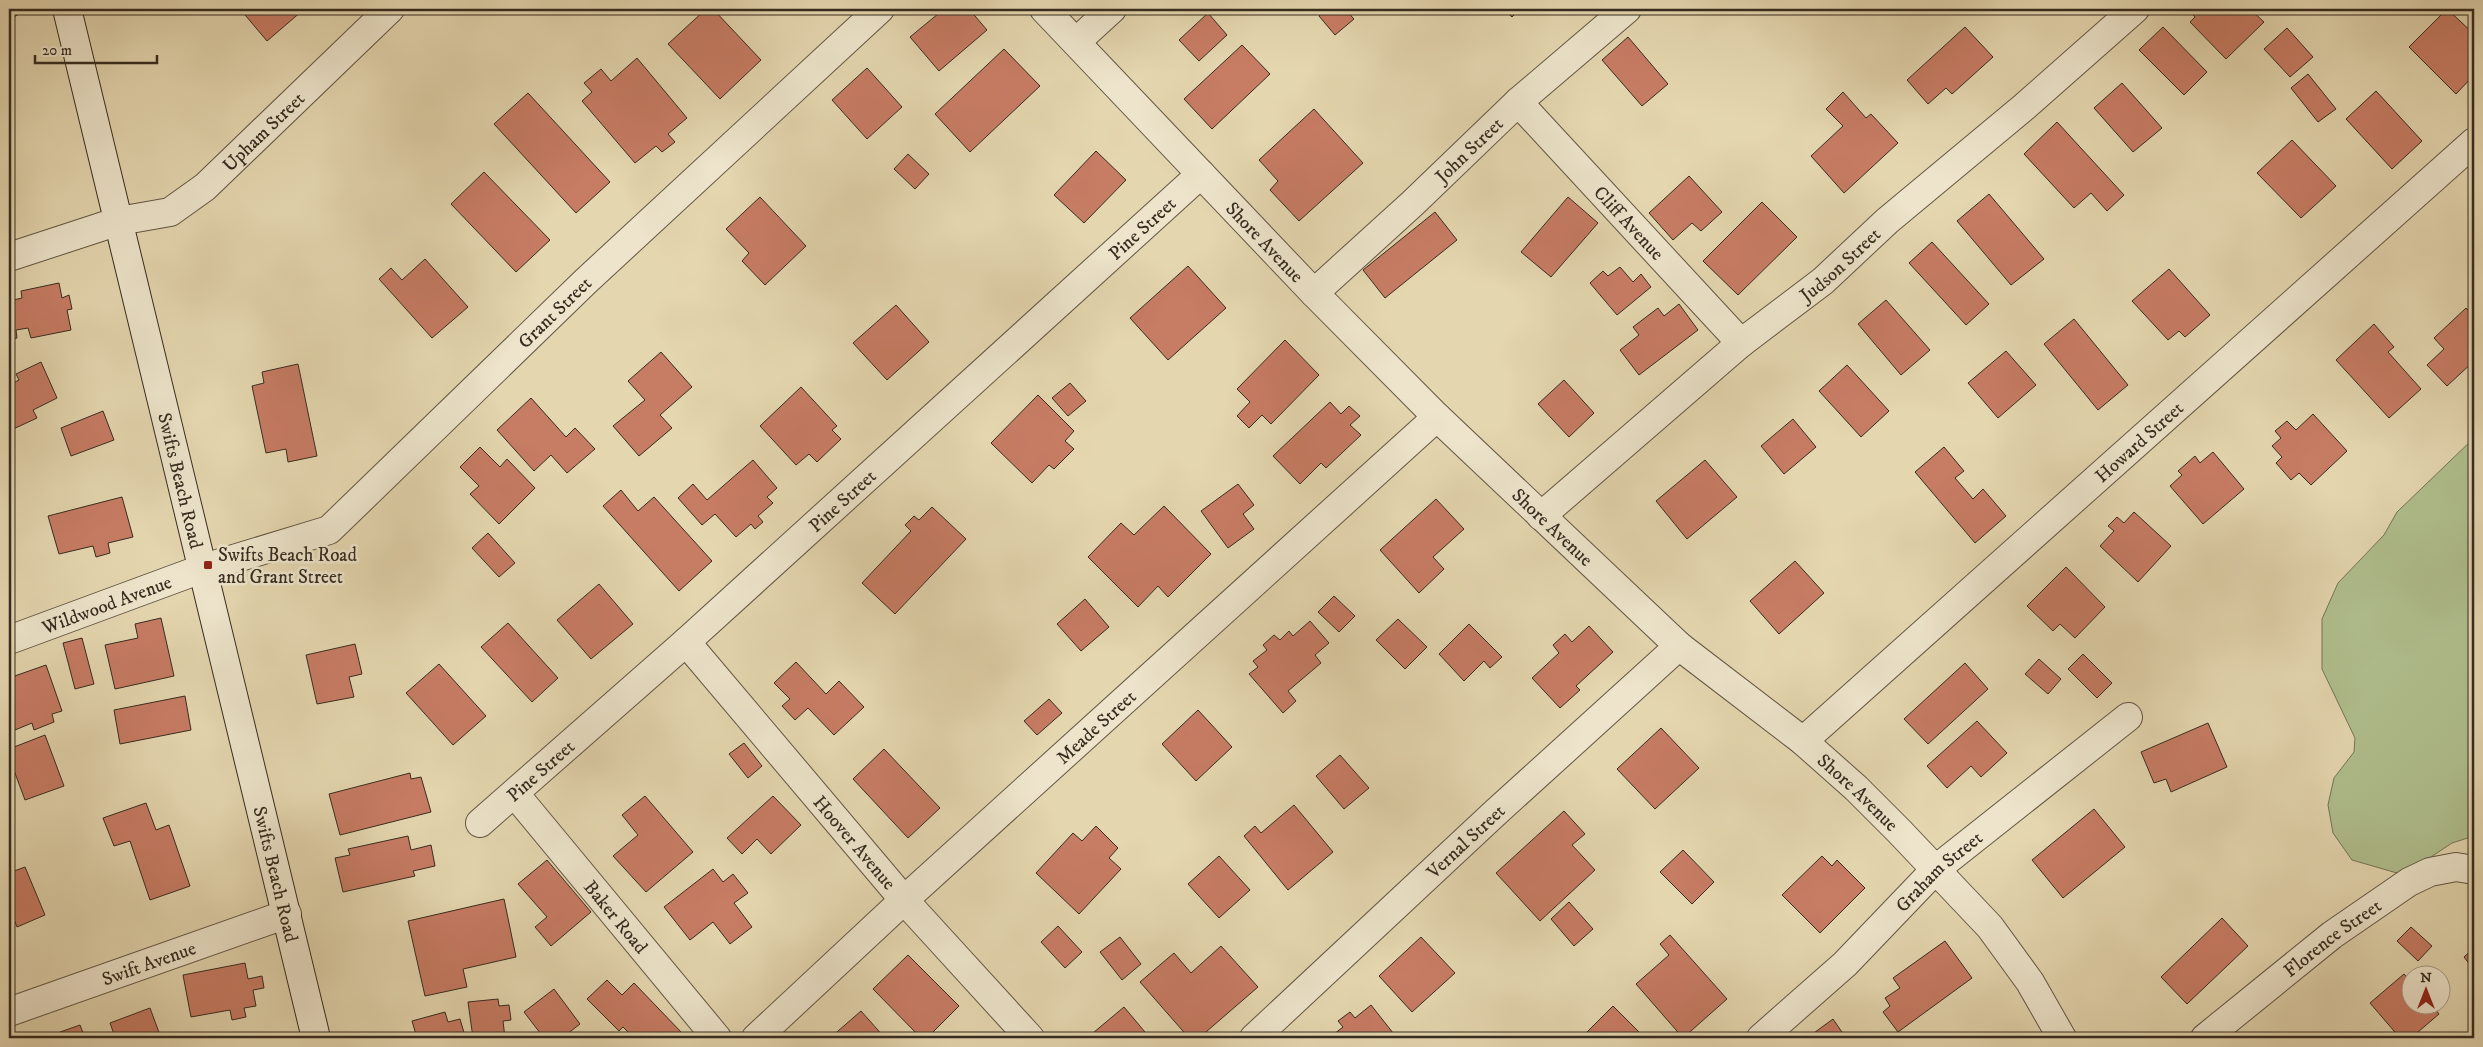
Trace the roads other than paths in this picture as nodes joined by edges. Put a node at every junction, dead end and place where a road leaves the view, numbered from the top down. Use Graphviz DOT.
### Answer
graph roads {
  1 [pos="67,9"];
  2 [pos="390,9"];
  3 [pos="880,9"];
  4 [pos="1044,9"];
  5 [pos="1112,9"];
  6 [pos="1627,9"];
  7 [pos="2135,9"];
  8 [pos="1076,42"];
  9 [pos="1518,102"];
  10 [pos="2474,142"];
  11 [pos="1201,174"];
  12 [pos="119,220"];
  13 [pos="9,257"];
  14 [pos="1314,293"];
  15 [pos="1742,342"];
  16 [pos="1437,417"];
  17 [pos="1541,516"];
  18 [pos="204,568"];
  19 [pos="9,640"];
  20 [pos="686,642"];
  21 [pos="1679,646"];
  22 [pos="2128,717"];
  23 [pos="1803,741"];
  24 [pos="515,794"];
  25 [pos="480,823"];
  26 [pos="1936,869"];
  27 [pos="2474,870"];
  28 [pos="904,900"];
  29 [pos="287,914"];
  30 [pos="9,1012"];
  31 [pos="316,1038"];
  32 [pos="717,1038"];
  33 [pos="756,1038"];
  34 [pos="1030,1038"];
  35 [pos="1254,1038"];
  36 [pos="1761,1038"];
  37 [pos="2062,1038"];
  38 [pos="2206,1038"];
  1 -- 12 [label="street, Swifts Beach Road"];
  2 -- 12 [label="street, Upham Street"];
  3 -- 18 [label="street, Grant Street"];
  4 -- 8 [label="street, Shore Avenue"];
  5 -- 8 [label="street"];
  6 -- 9 [label="street, John Street"];
  7 -- 15 [label="street, Judson Street"];
  8 -- 11 [label="street, Shore Avenue"];
  9 -- 14 [label="street, John Street"];
  9 -- 15 [label="street, Cliff Avenue"];
  10 -- 23 [label="street, Howard Street"];
  11 -- 14 [label="street, Shore Avenue"];
  11 -- 20 [label="street, Pine Street"];
  12 -- 13 [label="street, Upham Street"];
  12 -- 18 [label="street, Swifts Beach Road"];
  14 -- 16 [label="street, Shore Avenue"];
  15 -- 17 [label="street, Judson Street"];
  16 -- 17 [label="street, Shore Avenue"];
  16 -- 28 [label="street, Meade Street"];
  17 -- 21 [label="street, Shore Avenue"];
  18 -- 19 [label="street, Wildwood Avenue"];
  18 -- 29 [label="street, Swifts Beach Road"];
  20 -- 24 [label="street, Pine Street"];
  20 -- 28 [label="street, Hoover Avenue"];
  21 -- 23 [label="street, Shore Avenue"];
  21 -- 35 [label="street, Vernal Street"];
  22 -- 26 [label="street, Graham Street"];
  23 -- 26 [label="street, Shore Avenue"];
  24 -- 25 [label="street, Pine Street"];
  24 -- 32 [label="street, Baker Road"];
  26 -- 36 [label="street, Graham Street"];
  26 -- 37 [label="street, Shore Avenue"];
  27 -- 38 [label="street, Florence Street"];
  28 -- 33 [label="street, Meade Street"];
  28 -- 34 [label="street, Hoover Avenue"];
  29 -- 30 [label="street, Swift Avenue"];
  29 -- 31 [label="street, Swifts Beach Road"];
}
